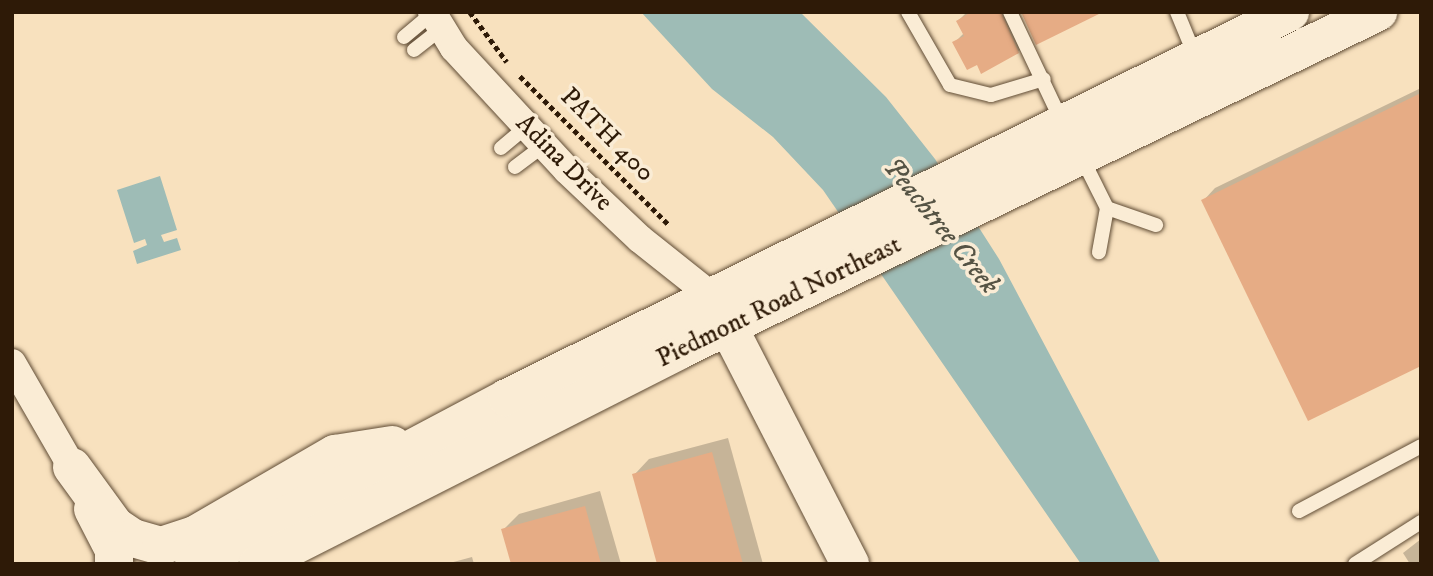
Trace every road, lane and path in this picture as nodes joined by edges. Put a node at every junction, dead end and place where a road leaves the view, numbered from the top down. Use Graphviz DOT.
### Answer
graph roads {
  1 [pos="470,12"];
  2 [pos="908,12"];
  3 [pos="1010,12"];
  4 [pos="1177,12"];
  5 [pos="1290,12"];
  6 [pos="1378,12"];
  7 [pos="436,18"];
  8 [pos="404,37"];
  9 [pos="414,50"];
  10 [pos="1197,59"];
  11 [pos="1044,79"];
  12 [pos="535,136"];
  13 [pos="1073,142"];
  14 [pos="500,148"];
  15 [pos="515,167"];
  16 [pos="1107,208"];
  17 [pos="1156,225"];
  18 [pos="675,231"];
  19 [pos="1099,252"];
  20 [pos="721,312"];
  21 [pos="12,363"];
  22 [pos="425,440"];
  23 [pos="1421,446"];
  24 [pos="72,467"];
  25 [pos="1299,511"];
  26 [pos="1421,522"];
  27 [pos="114,564"];
  28 [pos="194,564"];
  29 [pos="258,564"];
  30 [pos="850,564"];
  31 [pos="1354,564"];
  1 -- 18 [label="path, PATH 400"];
  2 -- 11 [label="lane"];
  3 -- 11 [label="lane"];
  4 -- 10 [label="lane"];
  5 -- 10 [label="main road, Piedmont Road Northeast"];
  6 -- 13 [label="main road, Piedmont Road Northeast"];
  7 -- 8 [label="lane"];
  7 -- 9 [label="lane"];
  7 -- 12 [label="street, Adina Drive"];
  10 -- 13 [label="main road, Piedmont Road Northeast"];
  11 -- 13 [label="lane"];
  12 -- 14 [label="lane"];
  12 -- 15 [label="lane"];
  12 -- 20 [label="street, Adina Drive"];
  13 -- 16 [label="lane"];
  13 -- 20 [label="main road, Piedmont Road Northeast"];
  16 -- 17 [label="lane"];
  16 -- 19 [label="lane"];
  20 -- 22 [label="main road, Piedmont Road Northeast"];
  20 -- 29 [label="main road, Piedmont Road Northeast"];
  20 -- 30 [label="main road"];
  21 -- 24 [label="street"];
  22 -- 24 [label="main road"];
  22 -- 28 [label="main road, Piedmont Road Northeast"];
  23 -- 25 [label="lane"];
  24 -- 27 [label="main road"];
  26 -- 31 [label="lane"];
}
